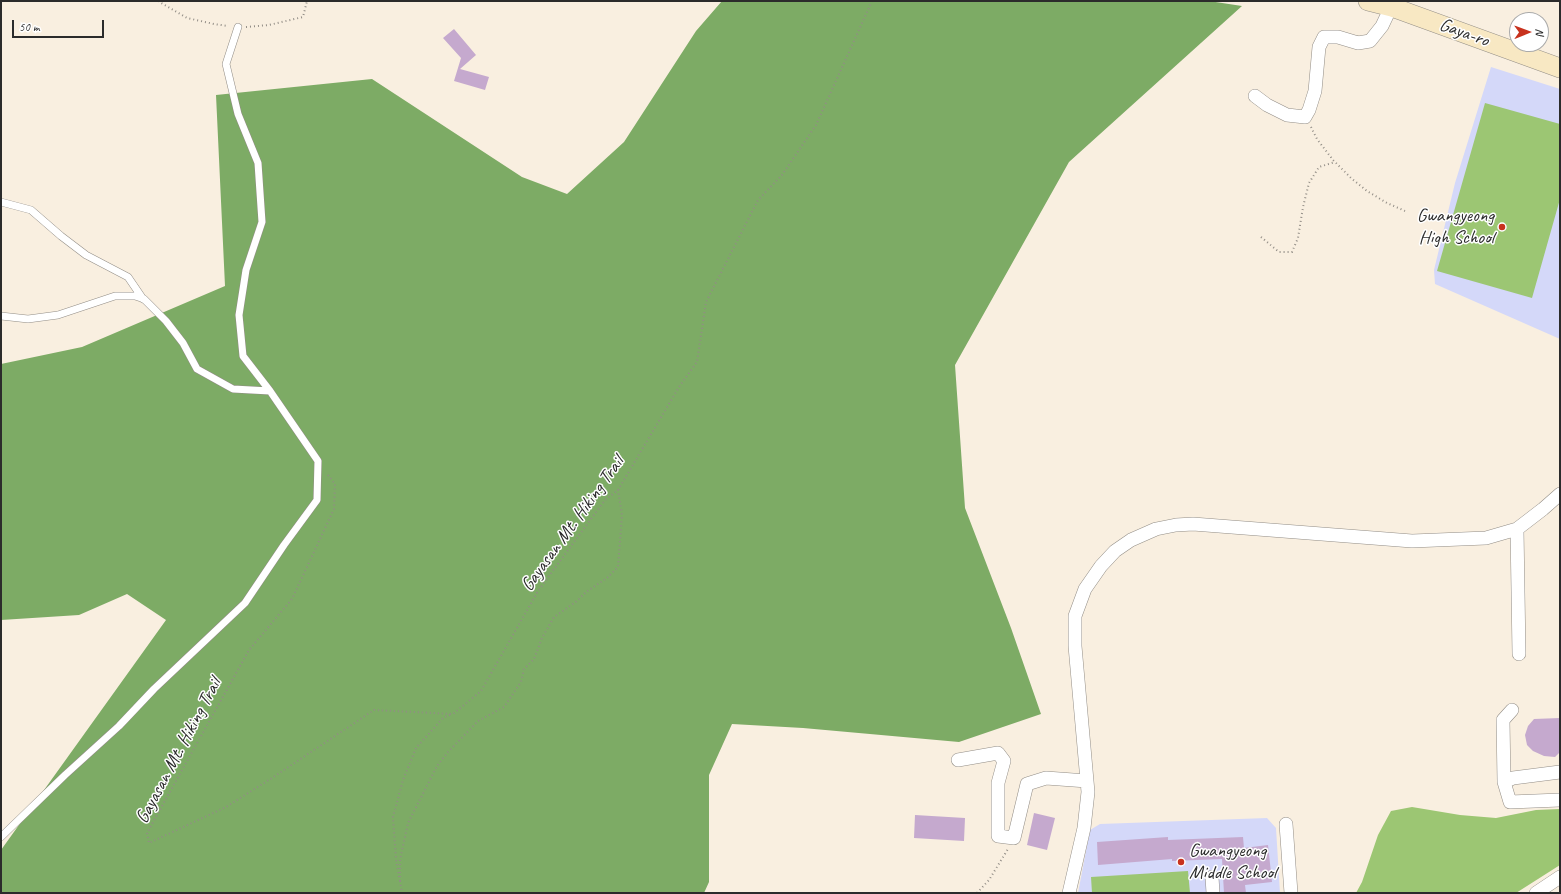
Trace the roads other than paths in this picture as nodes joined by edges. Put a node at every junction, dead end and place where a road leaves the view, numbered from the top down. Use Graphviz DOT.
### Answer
graph roads {
  1 [pos="1368,1"];
  2 [pos="1392,7"];
  3 [pos="238,27"];
  4 [pos="1560,68"];
  5 [pos="1255,96"];
  6 [pos="1,202"];
  7 [pos="144,299"];
  8 [pos="1,316"];
  9 [pos="270,391"];
  10 [pos="1560,494"];
  11 [pos="1517,529"];
  12 [pos="1519,654"];
  13 [pos="1512,710"];
  14 [pos="958,760"];
  15 [pos="1560,772"];
  16 [pos="1087,780"];
  17 [pos="1504,782"];
  18 [pos="1560,800"];
  19 [pos="1286,824"];
  20 [pos="1,837"];
  21 [pos="1212,877"];
  22 [pos="1560,877"];
  23 [pos="1069,893"];
  24 [pos="1213,893"];
  25 [pos="1291,893"];
  26 [pos="1536,893"];
  1 -- 2 [label="street, Gaya-ro"];
  2 -- 4 [label="street, Gaya-ro"];
  2 -- 5 [label="street"];
  3 -- 9 [label="lane"];
  6 -- 7 [label="lane"];
  7 -- 8 [label="lane"];
  7 -- 9 [label="lane"];
  9 -- 20 [label="lane"];
  10 -- 11 [label="street"];
  11 -- 12 [label="street"];
  11 -- 16 [label="street"];
  13 -- 17 [label="street"];
  14 -- 16 [label="street"];
  15 -- 17 [label="street"];
  16 -- 23 [label="street"];
  17 -- 18 [label="street"];
  19 -- 25 [label="street"];
  21 -- 24 [label="street"];
  22 -- 26 [label="street"];
}
